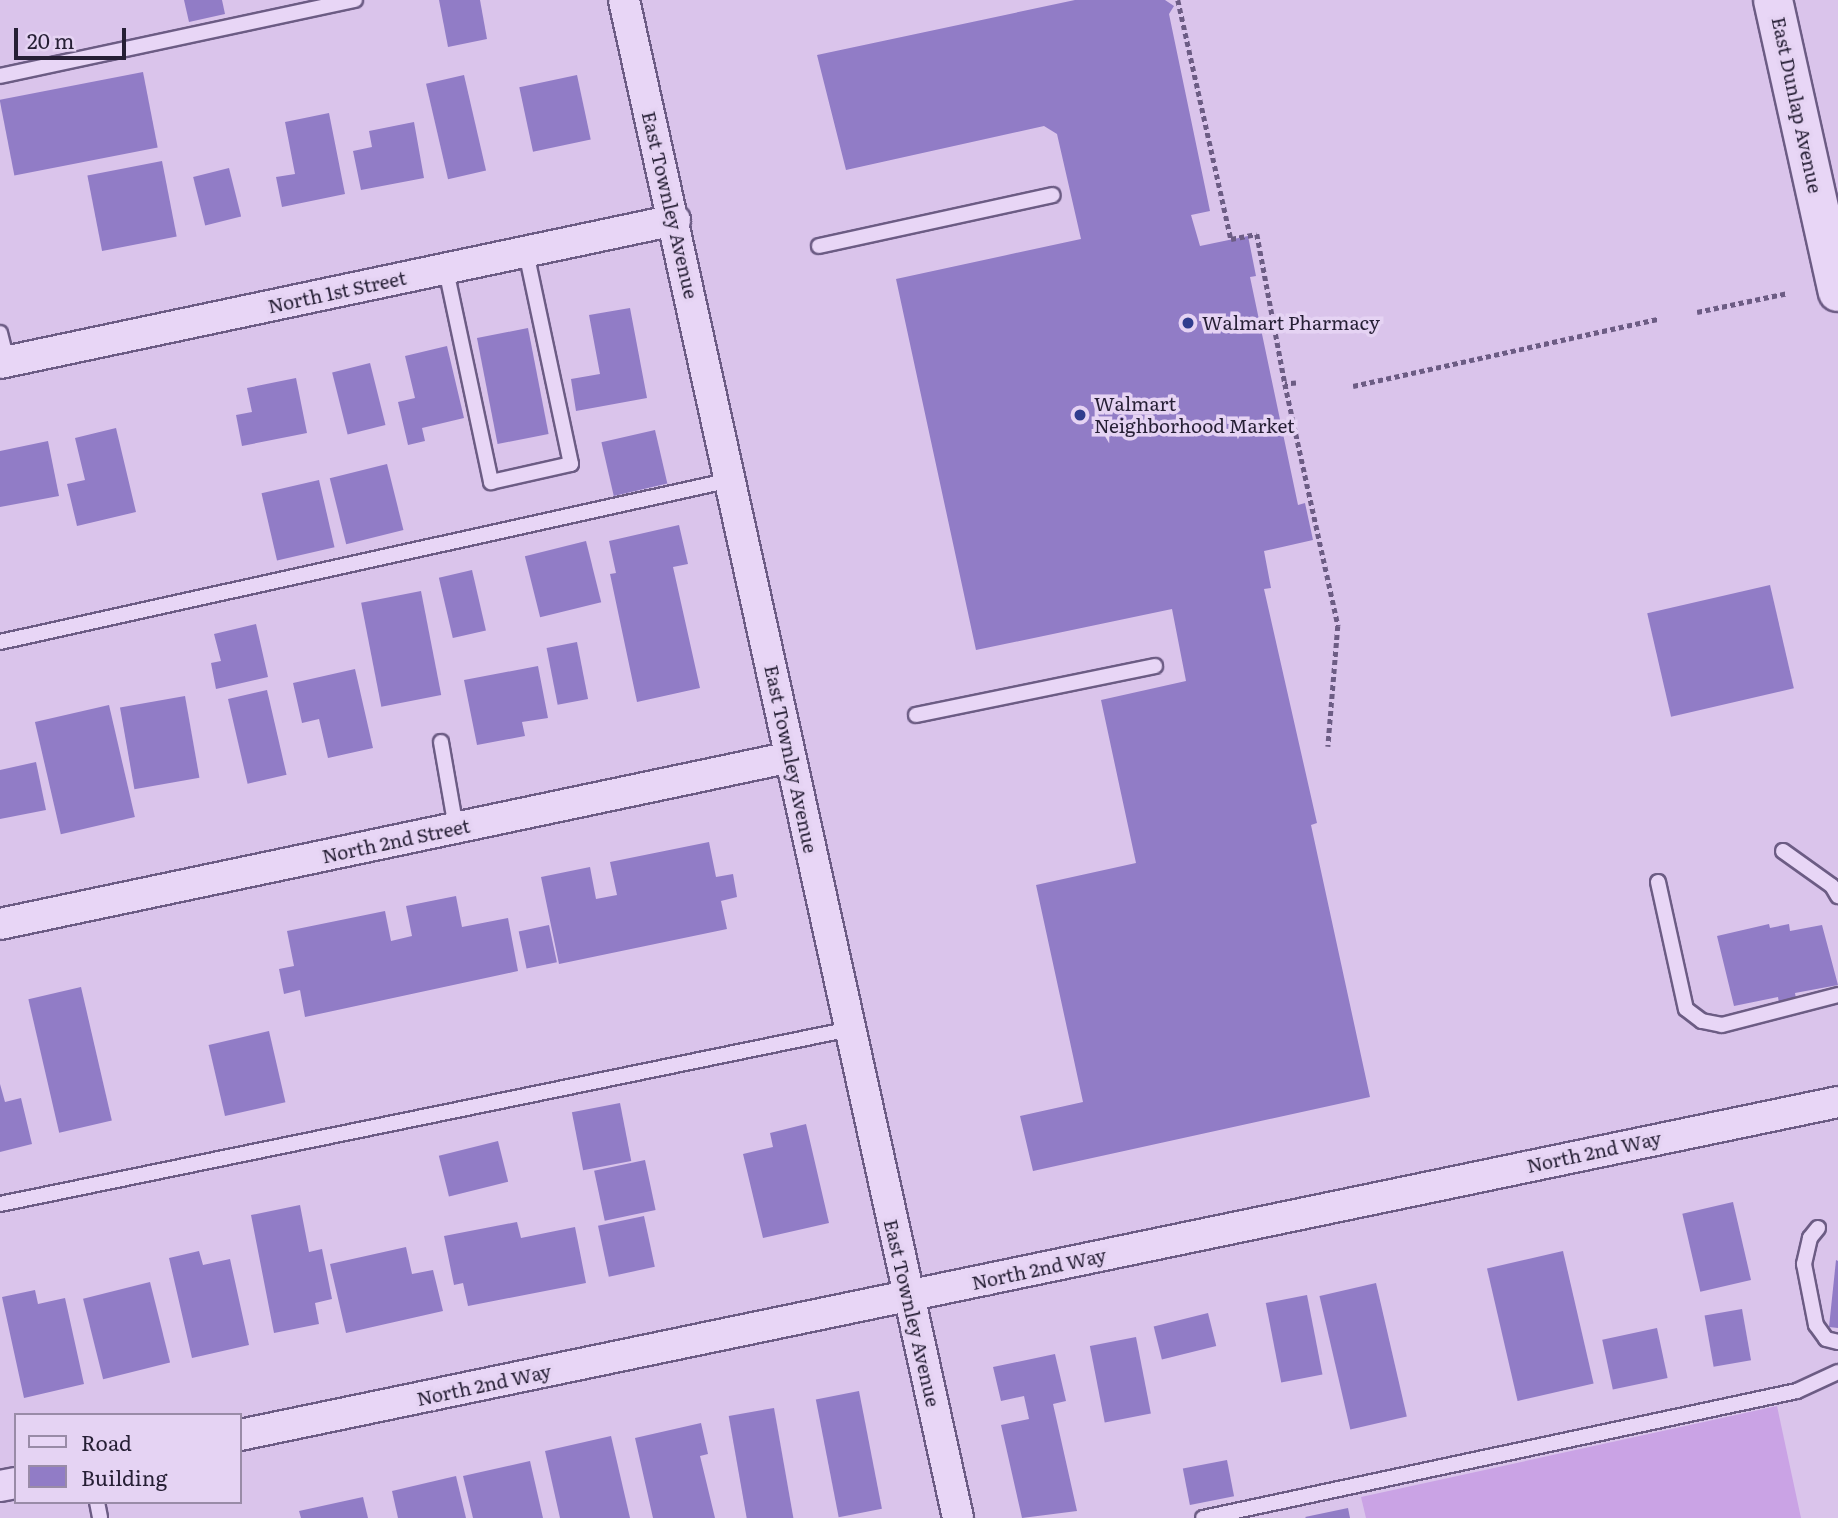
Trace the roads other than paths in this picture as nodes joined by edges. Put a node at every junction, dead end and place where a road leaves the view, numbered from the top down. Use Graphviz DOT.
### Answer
graph roads {
  1 [pos="355,0"];
  2 [pos="624,0"];
  3 [pos="1773,0"];
  4 [pos="0,76"];
  5 [pos="1052,195"];
  6 [pos="674,220"];
  7 [pos="819,246"];
  8 [pos="526,252"];
  9 [pos="446,270"];
  10 [pos="1838,292"];
  11 [pos="0,332"];
  12 [pos="3,362"];
  13 [pos="731,480"];
  14 [pos="0,642"];
  15 [pos="1155,666"];
  16 [pos="916,715"];
  17 [pos="441,742"];
  18 [pos="791,757"];
  19 [pos="456,828"];
  20 [pos="1783,851"];
  21 [pos="1658,882"];
  22 [pos="1838,896"];
  23 [pos="0,924"];
  24 [pos="1838,995"];
  25 [pos="850,1029"];
  26 [pos="1838,1102"];
  27 [pos="0,1204"];
  28 [pos="1818,1228"];
  29 [pos="908,1297"];
  30 [pos="1838,1342"];
  31 [pos="1838,1372"];
  32 [pos="242,1435"];
  33 [pos="958,1518"];
  34 [pos="1203,1518"];
  1 -- 4 [label="lane"];
  2 -- 6 [label="street, East Townley Avenue"];
  3 -- 10 [label="main road, East Dunlap Avenue"];
  5 -- 7 [label="lane"];
  6 -- 8 [label="street, North 1st Street"];
  6 -- 13 [label="street, East Townley Avenue"];
  8 -- 9 [label="street, North 1st Street"];
  8 -- 9 [label="lane"];
  9 -- 12 [label="street, North 1st Street"];
  11 -- 12 [label="lane"];
  13 -- 14 [label="lane"];
  13 -- 18 [label="street, East Townley Avenue"];
  15 -- 16 [label="lane"];
  17 -- 19 [label="lane"];
  18 -- 19 [label="street, North 2nd Street"];
  18 -- 25 [label="street, East Townley Avenue"];
  19 -- 23 [label="street, North 2nd Street"];
  20 -- 22 [label="lane"];
  21 -- 24 [label="lane"];
  25 -- 27 [label="lane"];
  25 -- 29 [label="street, East Townley Avenue"];
  26 -- 29 [label="street, North 2nd Way"];
  28 -- 30 [label="lane"];
  29 -- 32 [label="street, North 2nd Way"];
  29 -- 33 [label="street, East Townley Avenue"];
  31 -- 34 [label="lane"];
}
